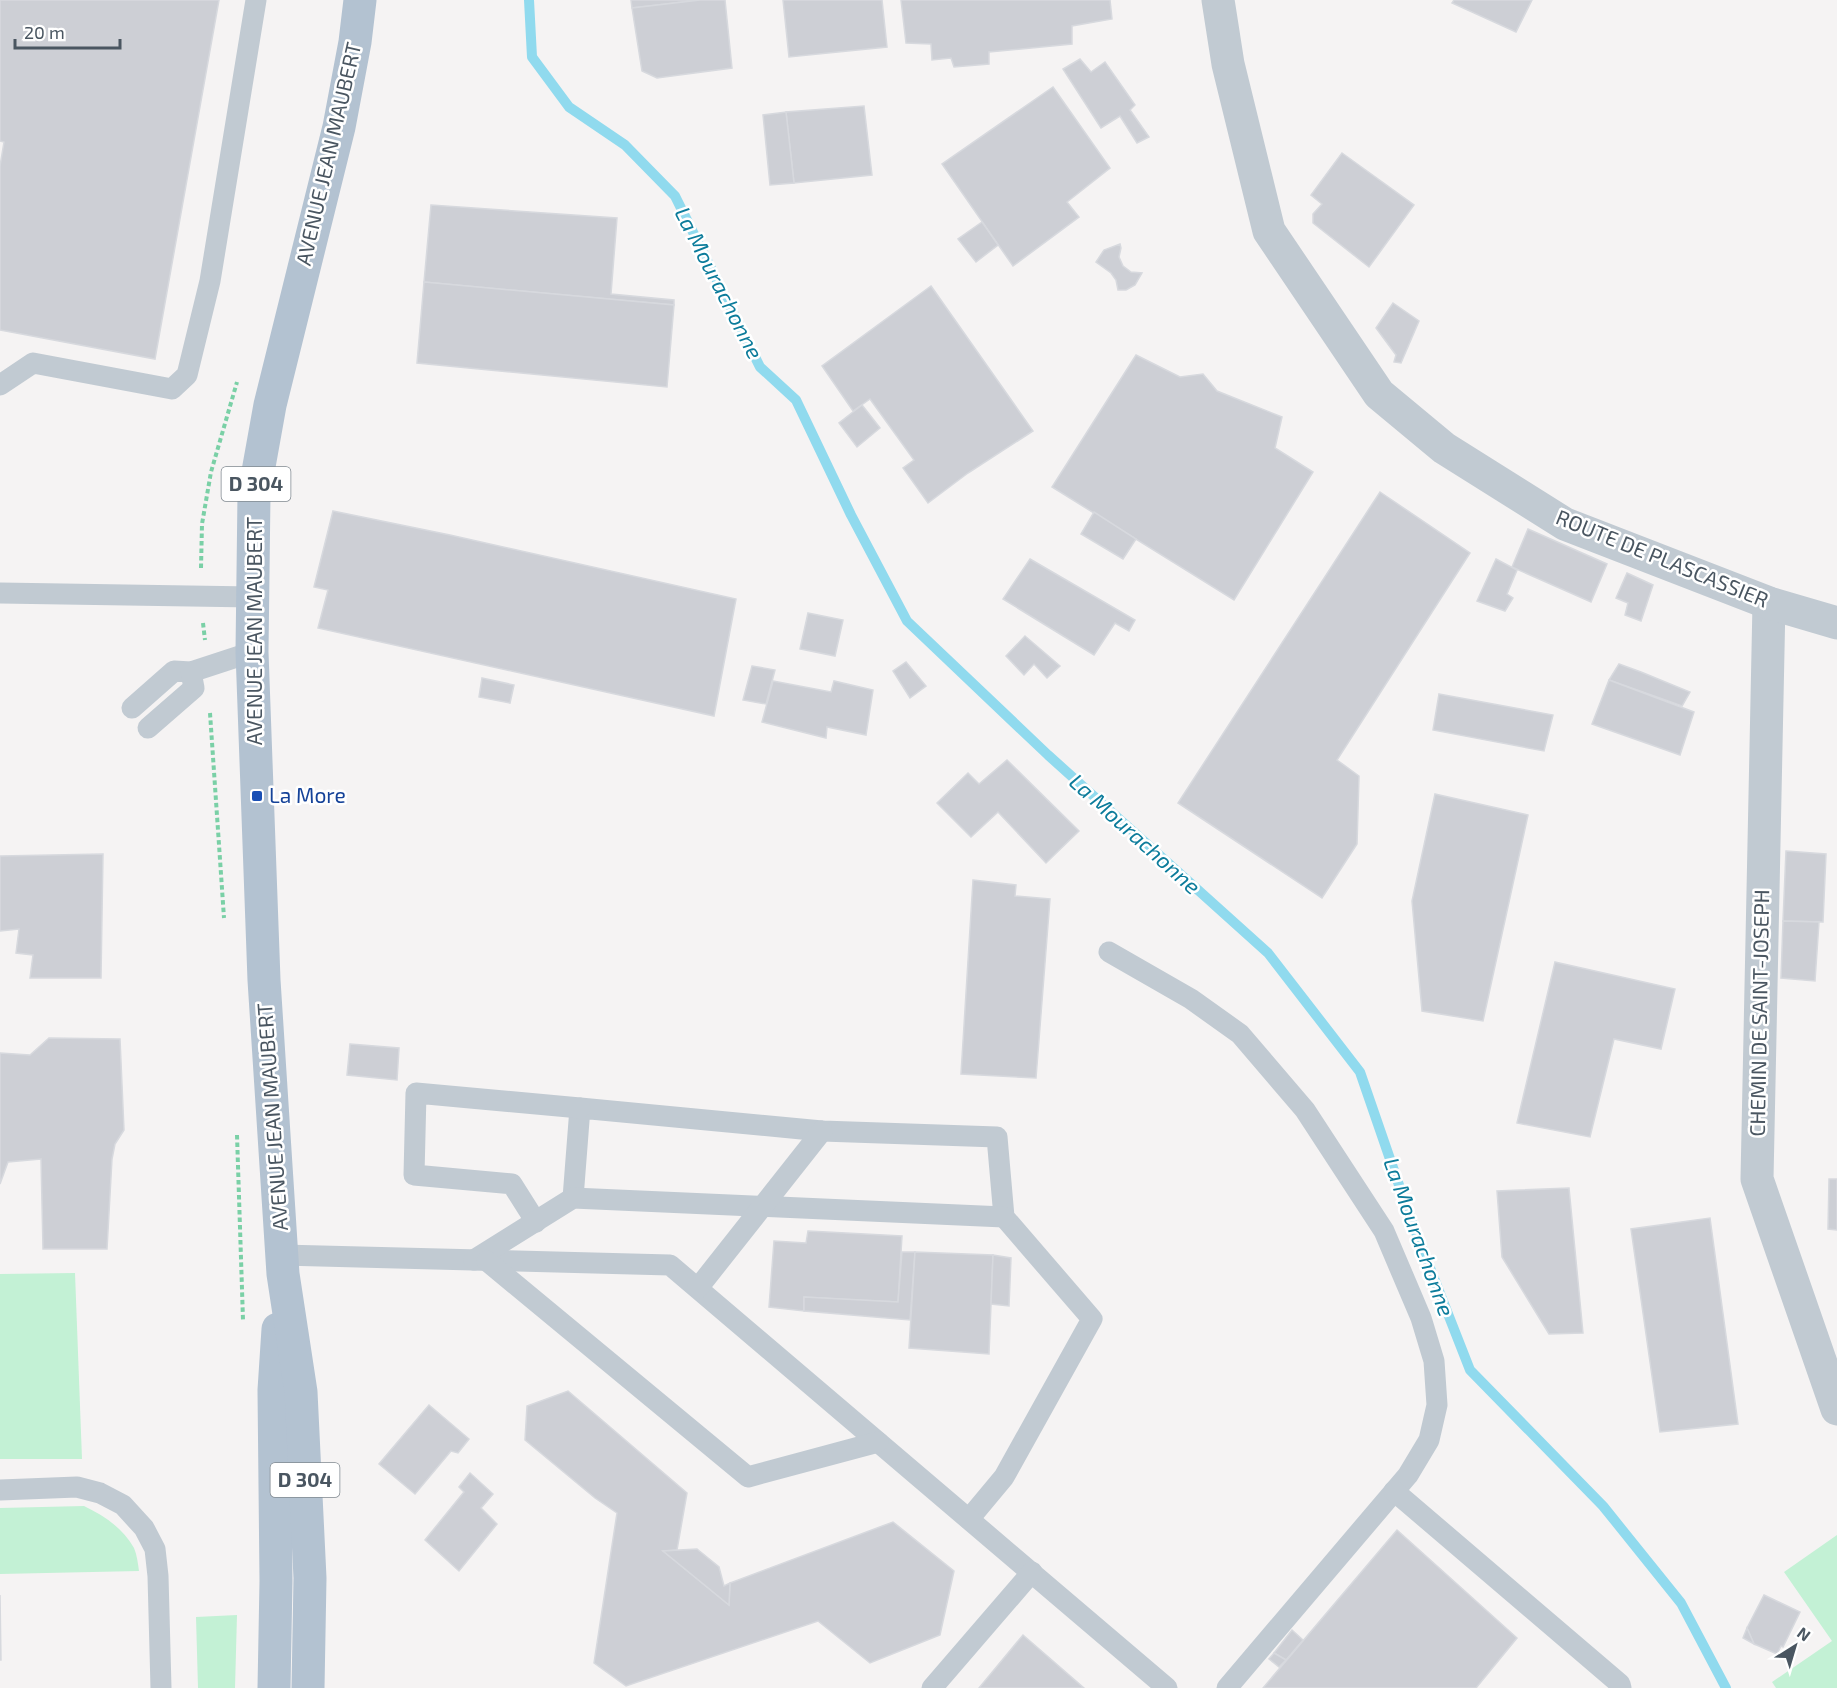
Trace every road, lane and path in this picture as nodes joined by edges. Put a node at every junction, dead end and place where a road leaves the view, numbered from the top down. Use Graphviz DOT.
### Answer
graph roads {
  1 [pos="256,0"];
  2 [pos="360,0"];
  3 [pos="1218,0"];
  4 [pos="0,384"];
  5 [pos="0,593"];
  6 [pos="252,597"];
  7 [pos="1769,603"];
  8 [pos="1837,623"];
  9 [pos="252,652"];
  10 [pos="191,672"];
  11 [pos="132,708"];
  12 [pos="148,728"];
  13 [pos="1109,952"];
  14 [pos="580,1108"];
  15 [pos="822,1131"];
  16 [pos="573,1198"];
  17 [pos="761,1206"];
  18 [pos="1004,1217"];
  19 [pos="536,1222"];
  20 [pos="481,1261"];
  21 [pos="282,1264"];
  22 [pos="698,1288"];
  23 [pos="1837,1409"];
  24 [pos="878,1442"];
  25 [pos="0,1490"];
  26 [pos="1394,1491"];
  27 [pos="969,1519"];
  28 [pos="1032,1572"];
  29 [pos="161,1688"];
  30 [pos="274,1688"];
  31 [pos="308,1688"];
  32 [pos="932,1688"];
  33 [pos="1167,1688"];
  34 [pos="1227,1688"];
  35 [pos="1621,1688"];
  1 -- 4 [label="lane"];
  2 -- 6 [label="main road, AVENUE JEAN MAUBERT / D 304"];
  3 -- 7 [label="street, ROUTE DE PLASCASSIER"];
  5 -- 6 [label="lane"];
  6 -- 9 [label="main road, AVENUE JEAN MAUBERT / D 304"];
  7 -- 8 [label="street, ROUTE DE PLASCASSIER"];
  7 -- 23 [label="street, CHEMIN DE SAINT-JOSEPH"];
  9 -- 10 [label="lane"];
  9 -- 21 [label="main road, AVENUE JEAN MAUBERT / D 304"];
  10 -- 11 [label="lane"];
  10 -- 12 [label="lane"];
  13 -- 26 [label="lane"];
  14 -- 15 [label="lane"];
  14 -- 16 [label="lane"];
  14 -- 19 [label="lane"];
  15 -- 17 [label="lane"];
  15 -- 18 [label="lane"];
  16 -- 17 [label="lane"];
  16 -- 19 [label="lane"];
  17 -- 18 [label="lane"];
  17 -- 22 [label="lane"];
  18 -- 27 [label="lane"];
  19 -- 20 [label="lane"];
  20 -- 21 [label="lane"];
  20 -- 22 [label="lane"];
  20 -- 24 [label="lane"];
  21 -- 30 [label="main road, AVENUE JEAN MAUBERT / D 304"];
  21 -- 31 [label="main road, AVENUE JEAN MAUBERT / D 304"];
  22 -- 24 [label="lane"];
  24 -- 27 [label="lane"];
  25 -- 29 [label="lane"];
  26 -- 34 [label="lane"];
  26 -- 35 [label="lane"];
  27 -- 28 [label="lane"];
  28 -- 32 [label="lane"];
  28 -- 33 [label="lane"];
}
